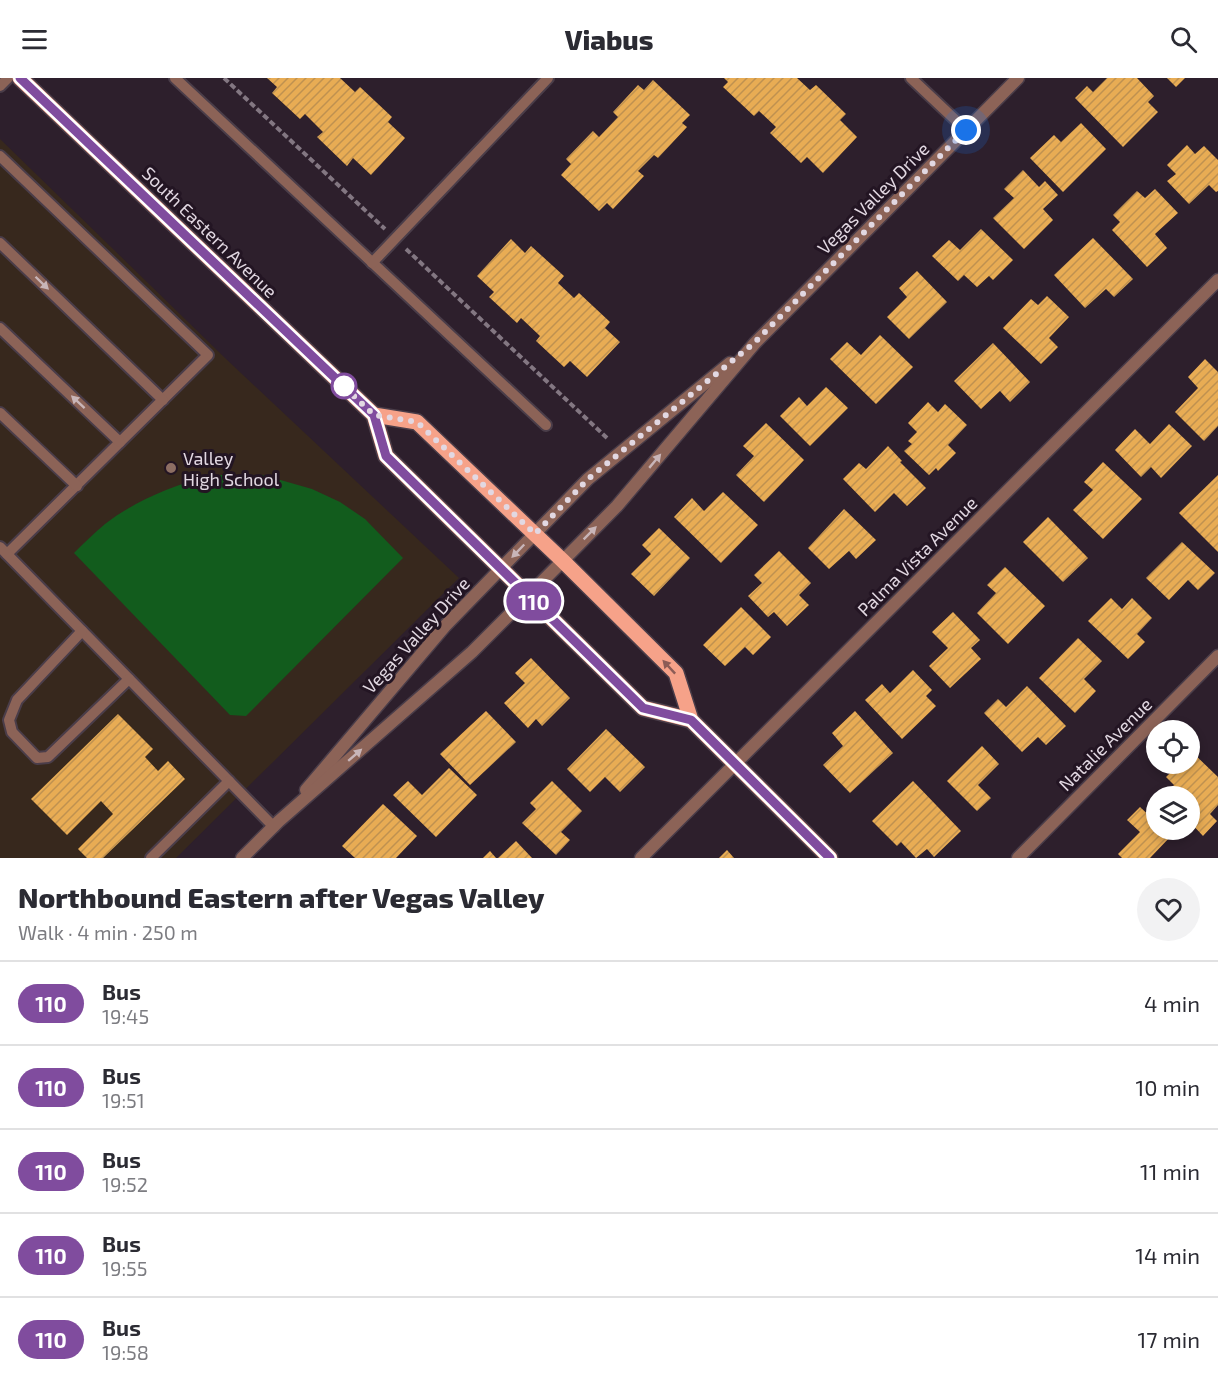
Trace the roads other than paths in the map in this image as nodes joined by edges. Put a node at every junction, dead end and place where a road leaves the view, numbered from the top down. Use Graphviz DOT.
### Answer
graph roads {
  1 [pos="8,78"];
  2 [pos="20,78"];
  3 [pos="175,78"];
  4 [pos="548,78"];
  5 [pos="911,78"];
  6 [pos="1018,78"];
  7 [pos="0,86"];
  8 [pos="966,130"];
  9 [pos="0,156"];
  10 [pos="0,243"];
  11 [pos="372,263"];
  12 [pos="1218,280"];
  13 [pos="0,328"];
  14 [pos="754,343"];
  15 [pos="163,400"];
  16 [pos="0,412"];
  17 [pos="374,415"];
  18 [pos="546,425"];
  19 [pos="120,442"];
  20 [pos="77,486"];
  21 [pos="535,534"];
  22 [pos="4,551"];
  23 [pos="563,561"];
  24 [pos="501,569"];
  25 [pos="528,596"];
  26 [pos="82,631"];
  27 [pos="1218,656"];
  28 [pos="129,678"];
  29 [pos="691,720"];
  30 [pos="735,764"];
  31 [pos="229,781"];
  32 [pos="276,824"];
  33 [pos="151,858"];
  34 [pos="242,858"];
  35 [pos="641,858"];
  36 [pos="830,858"];
  37 [pos="1018,858"];
  1 -- 7 [label="lane"];
  2 -- 17 [label="main road, South Eastern Avenue"];
  3 -- 11 [label="lane"];
  4 -- 11 [label="lane"];
  5 -- 8 [label="lane"];
  6 -- 8 [label="street, Vegas Valley Drive"];
  8 -- 14 [label="street, Vegas Valley Drive"];
  9 -- 15 [label="lane"];
  10 -- 15 [label="lane, one-way"];
  11 -- 18 [label="lane"];
  12 -- 30 [label="street, Palma Vista Avenue"];
  19 -- 13 [label="lane, one-way"];
  14 -- 21 [label="street, Vegas Valley Drive"];
  23 -- 14 [label="street, Vegas Valley Drive, one-way"];
  15 -- 19 [label="lane"];
  16 -- 20 [label="lane"];
  17 -- 21 [label="main road"];
  17 -- 24 [label="main road"];
  19 -- 20 [label="lane"];
  20 -- 22 [label="lane"];
  21 -- 23 [label="main road"];
  21 -- 24 [label="street, Vegas Valley Drive, one-way"];
  22 -- 26 [label="lane"];
  23 -- 25 [label="street, Vegas Valley Drive"];
  29 -- 23 [label="main road, one-way"];
  24 -- 25 [label="main road"];
  24 -- 32 [label="street, Vegas Valley Drive"];
  25 -- 29 [label="main road"];
  32 -- 25 [label="street, Vegas Valley Drive, one-way"];
  26 -- 28 [label="lane"];
  26 -- 28 [label="lane"];
  27 -- 37 [label="street, Natalie Avenue"];
  28 -- 31 [label="lane"];
  29 -- 30 [label="main road"];
  30 -- 35 [label="street, Palma Vista Avenue"];
  30 -- 36 [label="main road"];
  31 -- 32 [label="lane"];
  31 -- 33 [label="lane"];
  32 -- 34 [label="street, Vegas Valley Drive"];
}
